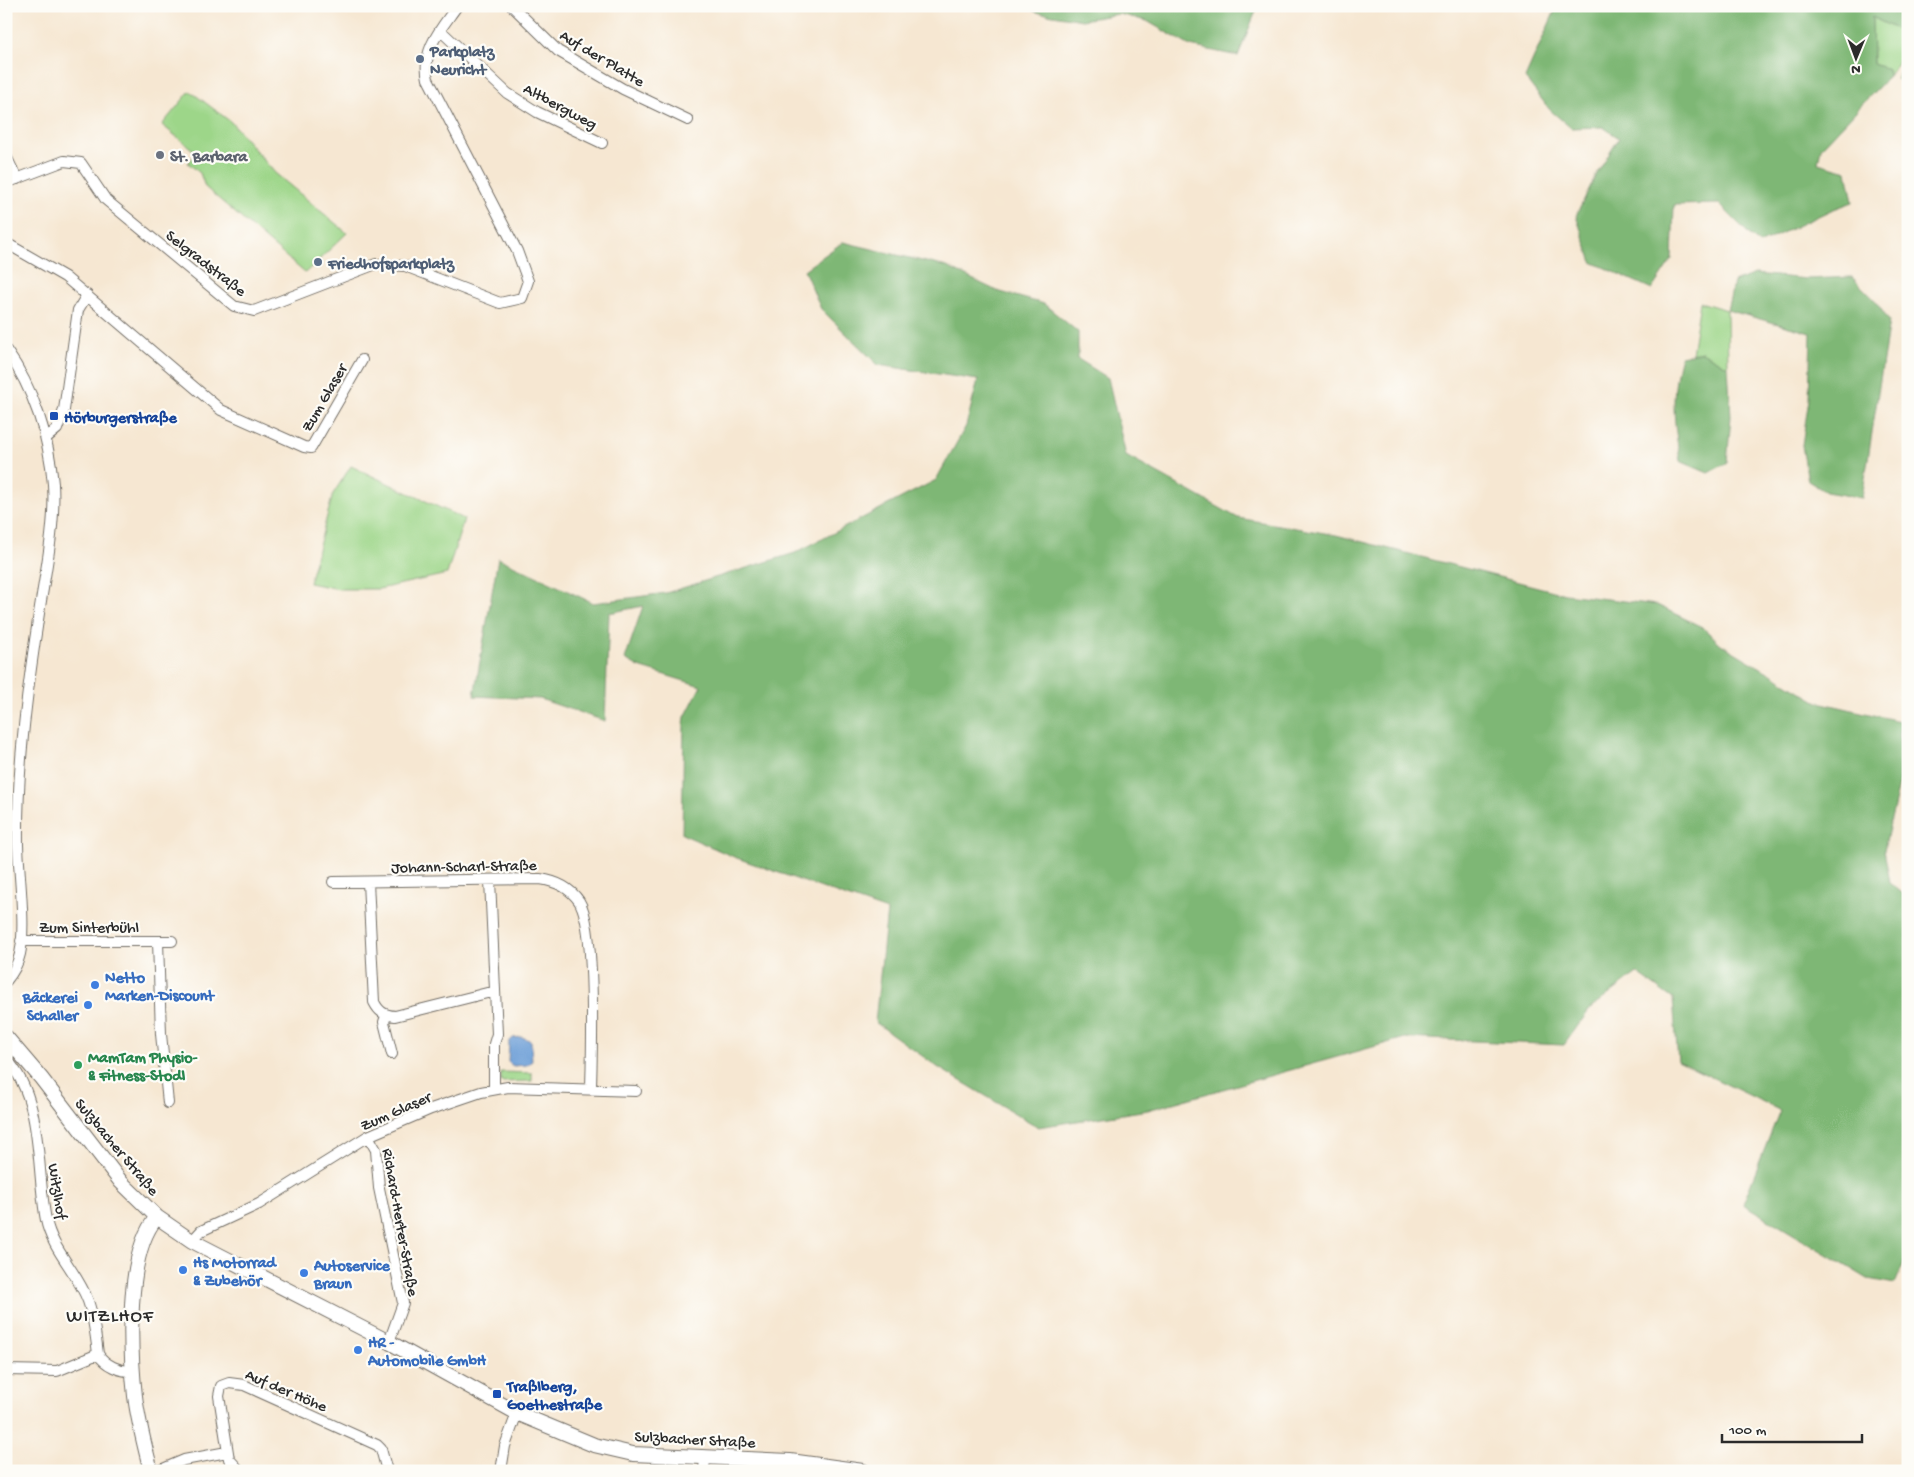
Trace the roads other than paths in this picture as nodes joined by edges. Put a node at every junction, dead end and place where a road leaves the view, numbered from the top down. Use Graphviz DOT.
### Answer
graph roads {
  1 [pos="457,6"];
  2 [pos="512,6"];
  3 [pos="441,31"];
  4 [pos="688,120"];
  5 [pos="602,143"];
  6 [pos="6,156"];
  7 [pos="17,179"];
  8 [pos="6,183"];
  9 [pos="6,243"];
  10 [pos="87,295"];
  11 [pos="6,350"];
  12 [pos="362,360"];
  13 [pos="46,438"];
  14 [pos="490,880"];
  15 [pos="333,882"];
  16 [pos="368,882"];
  17 [pos="21,941"];
  18 [pos="158,941"];
  19 [pos="172,941"];
  20 [pos="6,981"];
  21 [pos="495,991"];
  22 [pos="386,1016"];
  23 [pos="6,1037"];
  24 [pos="392,1054"];
  25 [pos="6,1059"];
  26 [pos="591,1088"];
  27 [pos="494,1089"];
  28 [pos="636,1090"];
  29 [pos="168,1103"];
  30 [pos="368,1136"];
  31 [pos="157,1217"];
  32 [pos="192,1242"];
  33 [pos="388,1342"];
  34 [pos="98,1354"];
  35 [pos="6,1370"];
  36 [pos="133,1371"];
  37 [pos="517,1413"];
  38 [pos="227,1452"];
  39 [pos="704,1464"];
  40 [pos="171,1468"];
  41 [pos="151,1471"];
  42 [pos="158,1471"];
  43 [pos="240,1471"];
  44 [pos="386,1471"];
  45 [pos="501,1471"];
  46 [pos="863,1471"];
  1 -- 3 [label="street"];
  2 -- 4 [label="street, Auf der Platte"];
  3 -- 5 [label="street, Altbergweg"];
  3 -- 7 [label="street, Selgradstraße"];
  6 -- 7 [label="street"];
  7 -- 8 [label="street, Selgradstraße"];
  9 -- 10 [label="street"];
  10 -- 12 [label="street, Zum Glaser"];
  10 -- 13 [label="street"];
  11 -- 13 [label="street"];
  13 -- 17 [label="street"];
  14 -- 16 [label="street, Johann-Scharl-Straße"];
  14 -- 21 [label="street"];
  14 -- 26 [label="street, Johann-Scharl-Straße"];
  15 -- 16 [label="street, Johann-Scharl-Straße"];
  16 -- 22 [label="street"];
  17 -- 18 [label="street, Zum Sinterbühl"];
  17 -- 20 [label="street"];
  18 -- 19 [label="street, Zum Sinterbühl"];
  18 -- 29 [label="street, Zum Sinterbühl"];
  21 -- 22 [label="street"];
  21 -- 27 [label="street"];
  22 -- 24 [label="street"];
  23 -- 31 [label="main road, Sulzbacher Straße"];
  25 -- 34 [label="street, Witzlhof"];
  26 -- 27 [label="street, Zum Glaser"];
  26 -- 28 [label="street, Zum Glaser"];
  27 -- 30 [label="street, Zum Glaser"];
  30 -- 32 [label="street, Zum Glaser"];
  30 -- 33 [label="street, Richard-Herter-Straße"];
  31 -- 32 [label="main road, Sulzbacher Straße"];
  31 -- 36 [label="main road"];
  32 -- 33 [label="main road, Sulzbacher Straße"];
  33 -- 37 [label="main road, Sulzbacher Straße"];
  34 -- 35 [label="street"];
  34 -- 36 [label="street"];
  36 -- 41 [label="main road"];
  37 -- 39 [label="main road, Sulzbacher Straße"];
  37 -- 45 [label="street"];
  38 -- 40 [label="street"];
  38 -- 43 [label="street, Auf der Höhe"];
  38 -- 44 [label="street, Auf der Höhe"];
  39 -- 46 [label="main road, Sulzbacher Straße"];
  40 -- 42 [label="street"];
}
